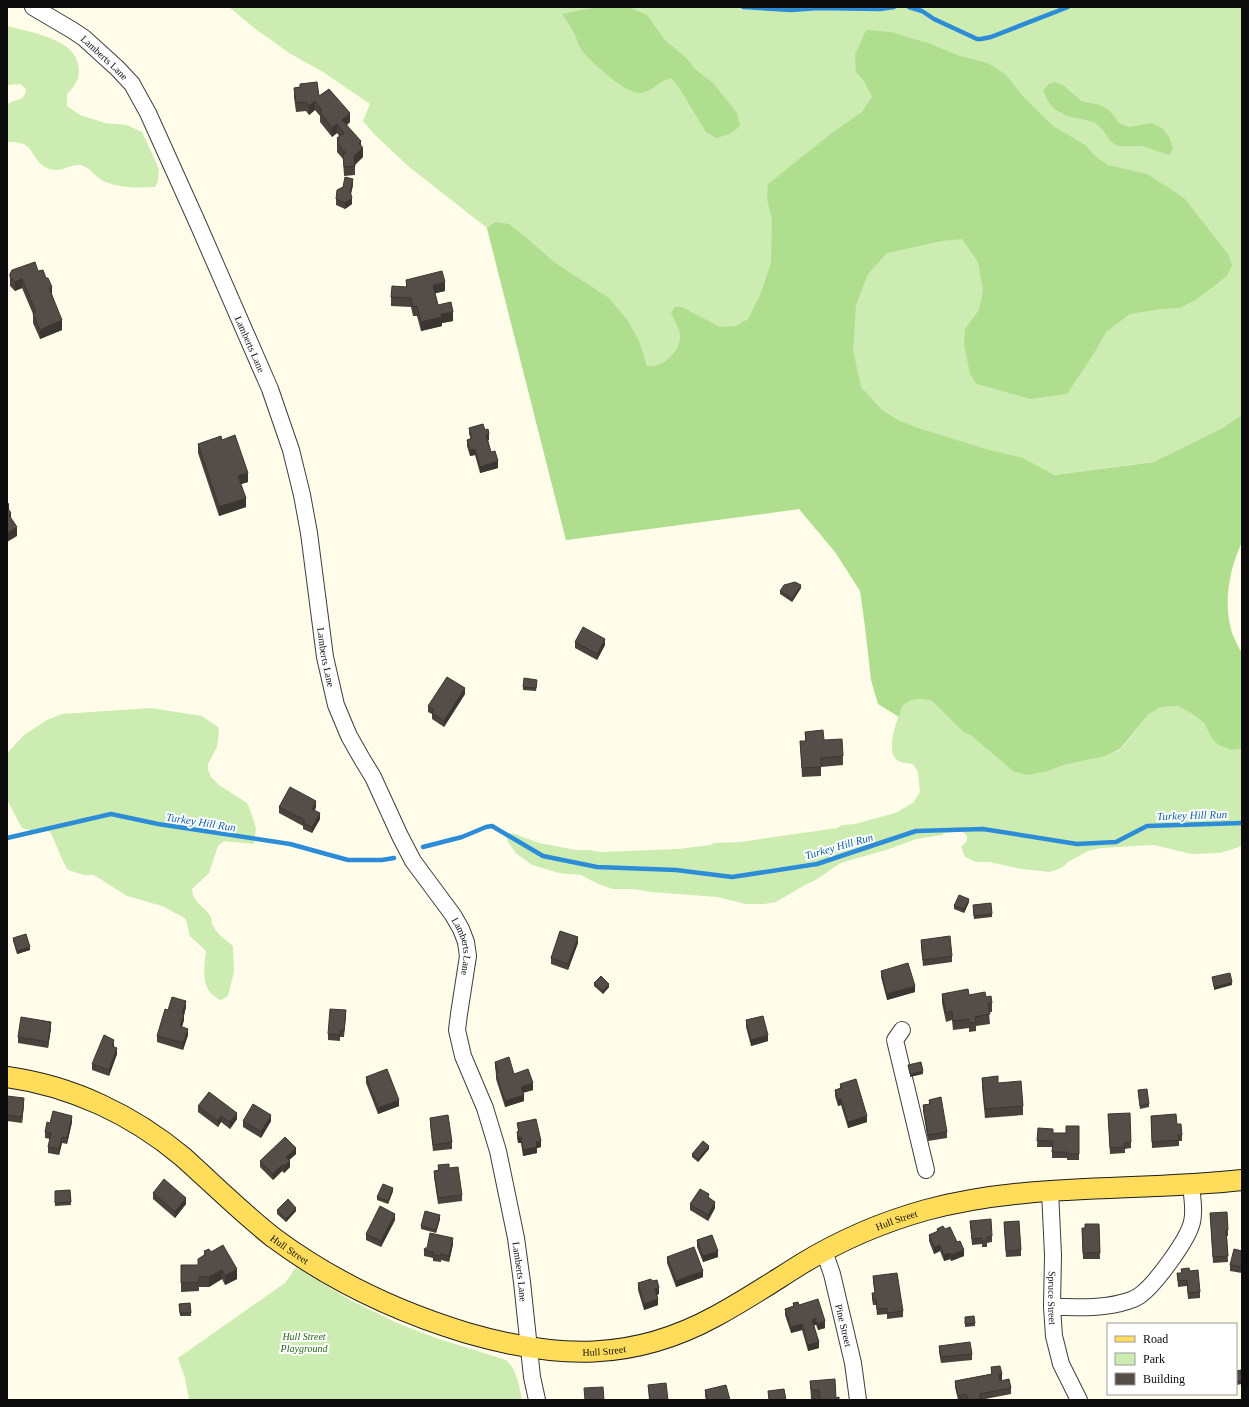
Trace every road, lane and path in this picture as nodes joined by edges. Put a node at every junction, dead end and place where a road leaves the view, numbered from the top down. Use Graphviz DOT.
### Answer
graph roads {
  1 [pos="33,7"];
  2 [pos="902,1030"];
  3 [pos="7,1077"];
  4 [pos="926,1170"];
  5 [pos="1242,1180"];
  6 [pos="1191,1185"];
  7 [pos="1050,1191"];
  8 [pos="824,1251"];
  9 [pos="1052,1308"];
  10 [pos="529,1347"];
  11 [pos="537,1400"];
  12 [pos="858,1400"];
  13 [pos="1079,1400"];
  1 -- 10 [label="street, Lamberts Lane"];
  2 -- 4 [label="street"];
  3 -- 10 [label="main road, Hull Street"];
  5 -- 6 [label="main road, Hull Street"];
  6 -- 7 [label="main road, Hull Street"];
  6 -- 9 [label="street"];
  7 -- 8 [label="main road, Hull Street"];
  7 -- 9 [label="street, Spruce Street"];
  8 -- 10 [label="main road, Hull Street"];
  8 -- 12 [label="street, Pine Street"];
  9 -- 13 [label="street, Spruce Street"];
  10 -- 11 [label="street, Lamberts Lane"];
}
